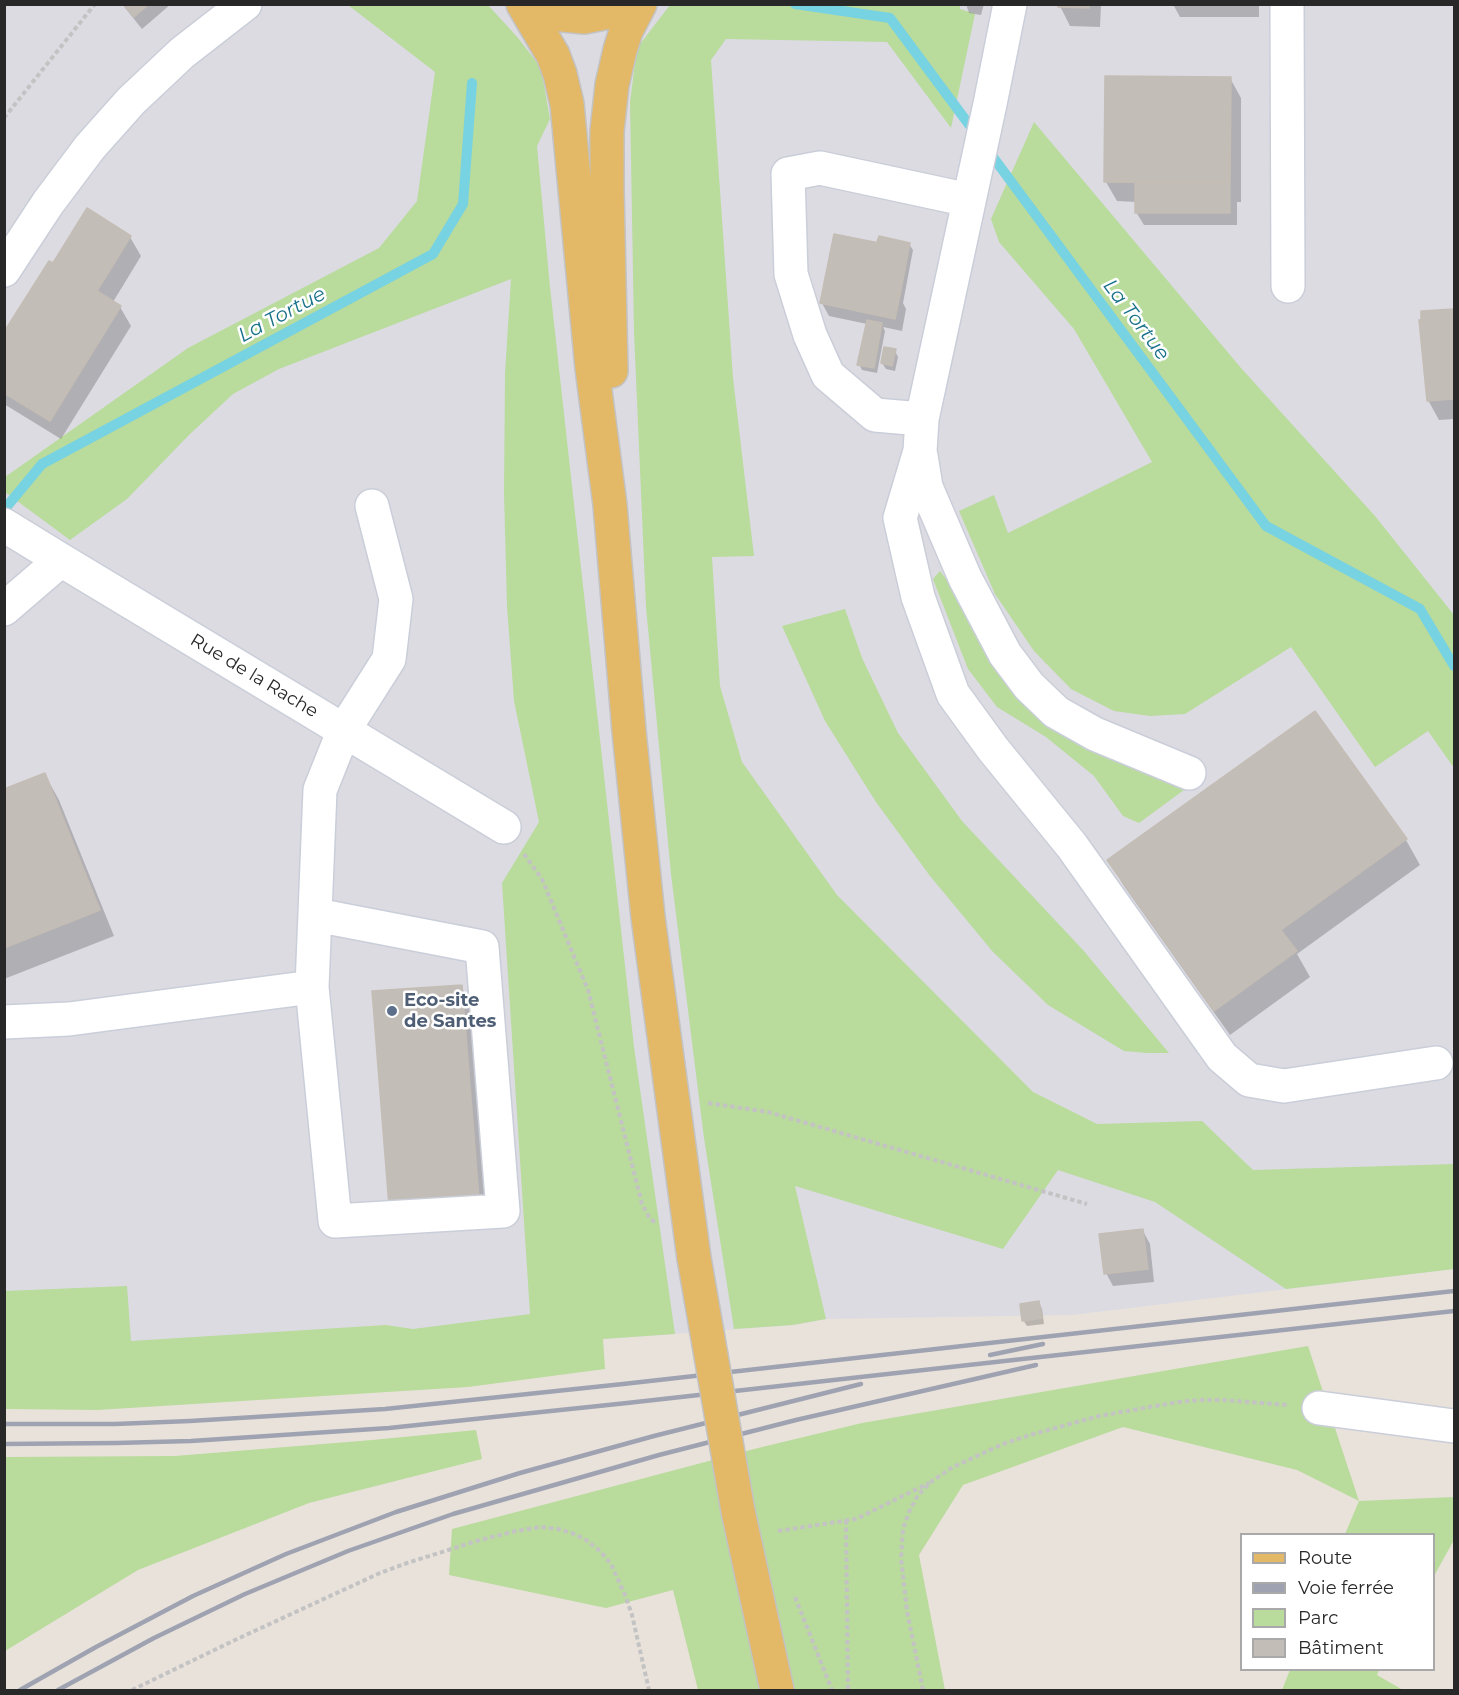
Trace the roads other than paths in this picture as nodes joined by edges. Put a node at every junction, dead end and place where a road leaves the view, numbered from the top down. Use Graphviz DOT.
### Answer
graph roads {
  1 [pos="523,4"];
  2 [pos="631,4"];
  3 [pos="640,4"];
  4 [pos="1010,4"];
  5 [pos="1287,4"];
  6 [pos="230,9"];
  7 [pos="972,187"];
  8 [pos="4,270"];
  9 [pos="1288,286"];
  10 [pos="922,419"];
  11 [pos="920,451"];
  12 [pos="610,505"];
  13 [pos="372,506"];
  14 [pos="4,525"];
  15 [pos="47,552"];
  16 [pos="4,609"];
  17 [pos="344,730"];
  18 [pos="1189,773"];
  19 [pos="504,827"];
  20 [pos="315,915"];
  21 [pos="312,987"];
  22 [pos="4,1022"];
  23 [pos="1436,1063"];
  24 [pos="1319,1408"];
  25 [pos="1455,1426"];
  26 [pos="777,1690"];
  1 -- 2 [label="main road"];
  1 -- 12 [label="main road"];
  3 -- 12 [label="main road"];
  4 -- 7 [label="street"];
  5 -- 9 [label="street"];
  6 -- 8 [label="street"];
  7 -- 10 [label="street"];
  7 -- 10 [label="street"];
  10 -- 11 [label="street"];
  11 -- 18 [label="street"];
  11 -- 23 [label="street"];
  12 -- 26 [label="main road, bridge"];
  13 -- 17 [label="street"];
  14 -- 15 [label="street, Rue de la Rache"];
  15 -- 16 [label="street"];
  15 -- 17 [label="street, Rue de la Rache"];
  17 -- 19 [label="street, Rue de la Rache"];
  17 -- 20 [label="street"];
  20 -- 21 [label="street"];
  20 -- 21 [label="street"];
  21 -- 22 [label="street"];
  24 -- 25 [label="street"];
}
